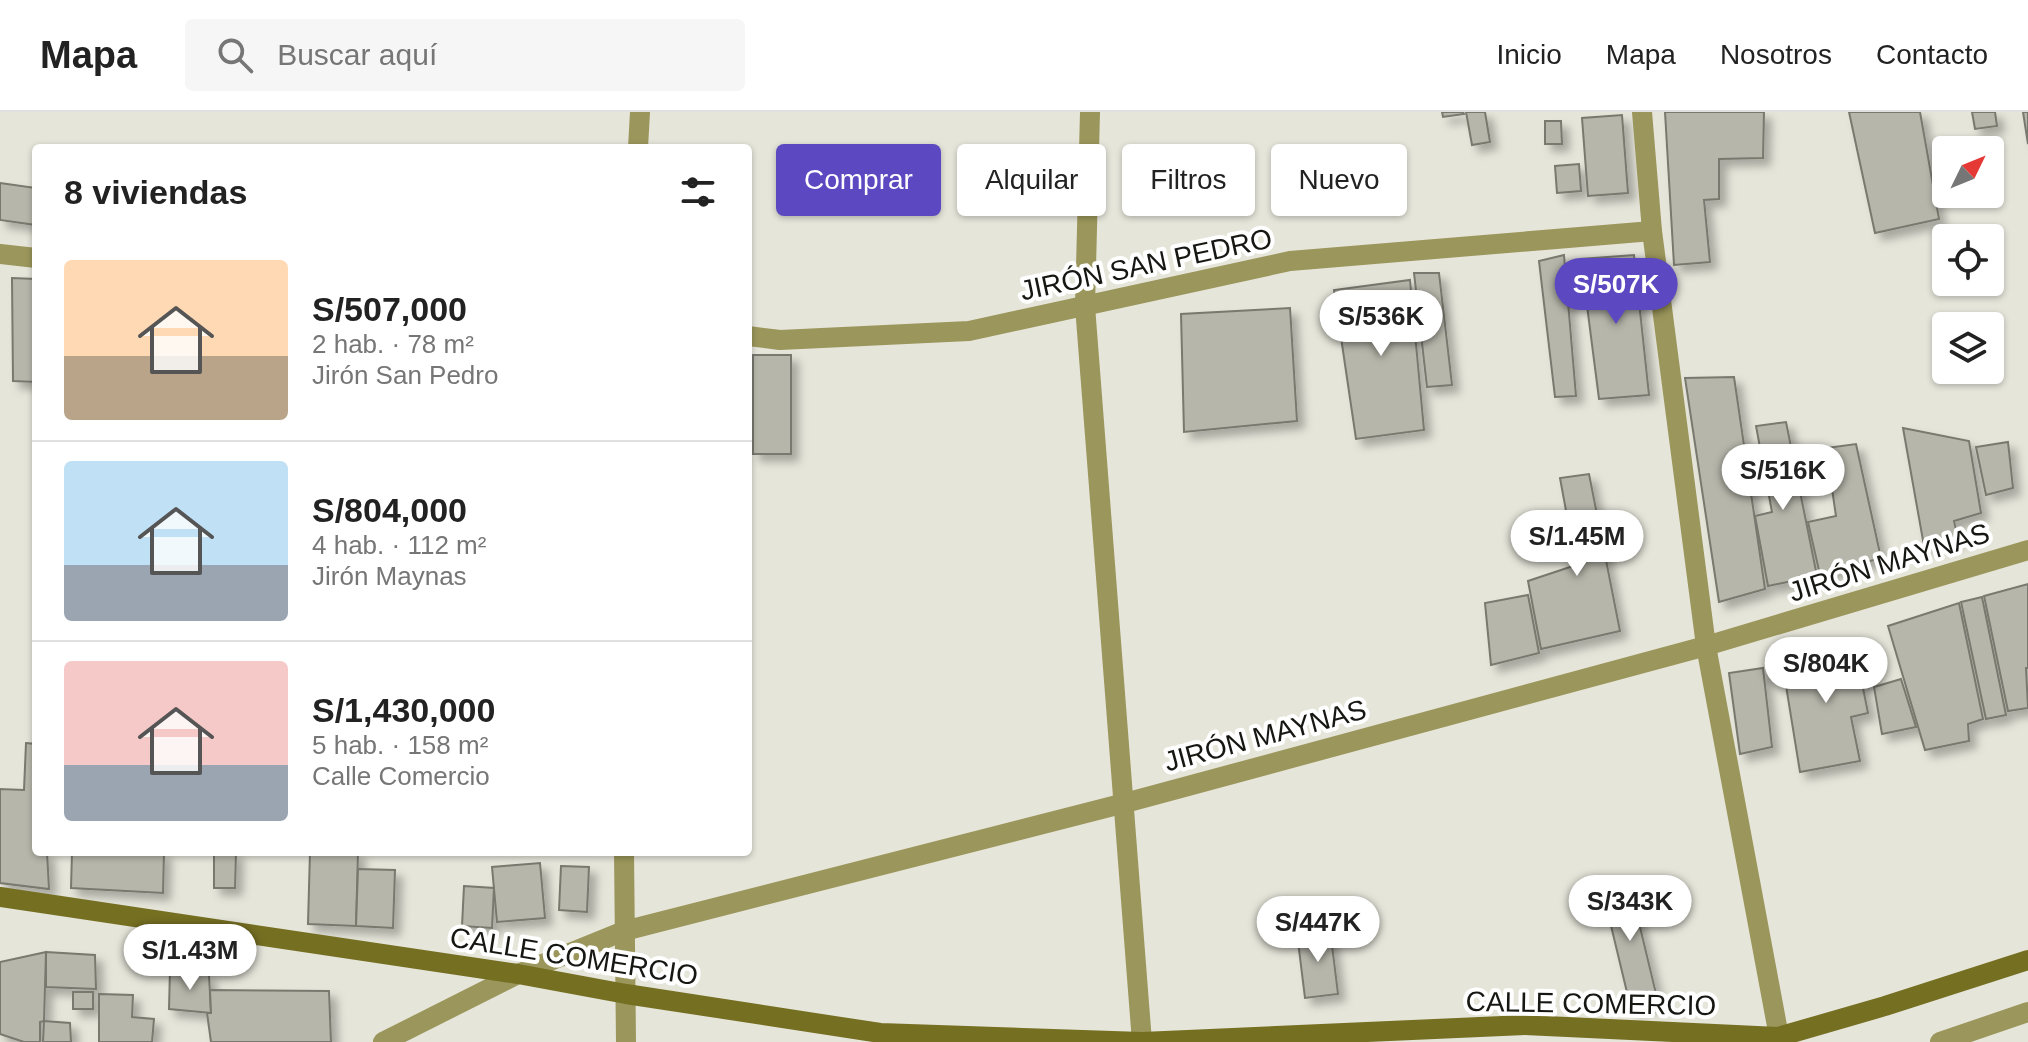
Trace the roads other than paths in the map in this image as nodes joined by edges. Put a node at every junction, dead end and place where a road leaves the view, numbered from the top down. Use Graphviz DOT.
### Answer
graph roads {
  1 [pos="640,112"];
  2 [pos="1090,112"];
  3 [pos="1642,112"];
  4 [pos="638,144"];
  5 [pos="1652,231"];
  6 [pos="0,254"];
  7 [pos="32,258"];
  8 [pos="1085,306"];
  9 [pos="752,336"];
  10 [pos="2028,550"];
  11 [pos="1706,646"];
  12 [pos="1125,803"];
  13 [pos="624,856"];
  14 [pos="0,897"];
  15 [pos="624,931"];
  16 [pos="2028,960"];
  17 [pos="518,974"];
  18 [pos="626,994"];
  19 [pos="2028,1012"];
  20 [pos="1779,1039"];
  21 [pos="383,1042"];
  22 [pos="626,1042"];
  23 [pos="1142,1042"];
  24 [pos="1940,1042"];
  1 -- 4 [label="street"];
  2 -- 8 [label="street"];
  3 -- 5 [label="street"];
  5 -- 8 [label="street, JIRÓN SAN PEDRO"];
  5 -- 11 [label="street"];
  6 -- 7 [label="street"];
  8 -- 9 [label="street, JIRÓN SAN PEDRO"];
  8 -- 12 [label="street"];
  10 -- 11 [label="street, JIRÓN MAYNAS"];
  11 -- 12 [label="street, JIRÓN MAYNAS"];
  11 -- 20 [label="street"];
  12 -- 15 [label="street, JIRÓN MAYNAS"];
  12 -- 23 [label="street"];
  13 -- 15 [label="street"];
  14 -- 17 [label="street, CALLE COMERCIO"];
  15 -- 17 [label="street, JIRÓN MAYNAS"];
  15 -- 18 [label="street"];
  16 -- 20 [label="street, CALLE COMERCIO"];
  17 -- 18 [label="street, CALLE COMERCIO"];
  17 -- 21 [label="street, JIRÓN MAYNAS"];
  18 -- 22 [label="street"];
  18 -- 23 [label="street, CALLE COMERCIO"];
  19 -- 24 [label="street"];
  20 -- 23 [label="street, CALLE COMERCIO"];
}
